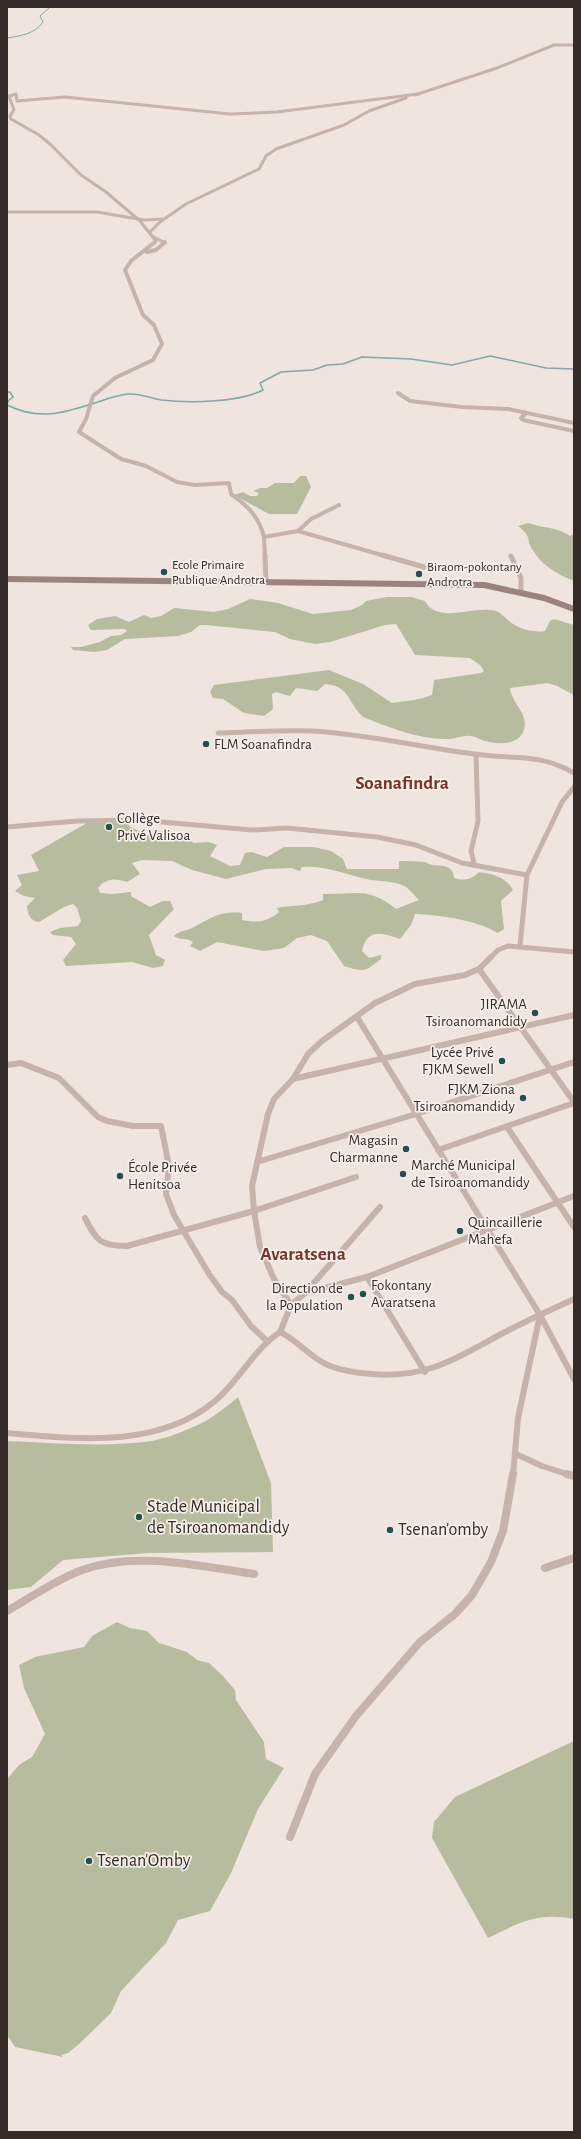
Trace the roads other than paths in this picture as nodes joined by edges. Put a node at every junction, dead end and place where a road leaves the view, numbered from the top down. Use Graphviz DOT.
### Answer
graph roads {
  1 [pos="574,45"];
  2 [pos="418,94"];
  3 [pos="7,212"];
  4 [pos="137,218"];
  5 [pos="162,219"];
  6 [pos="151,234"];
  7 [pos="141,253"];
  8 [pos="398,393"];
  9 [pos="526,413"];
  10 [pos="574,423"];
  11 [pos="574,431"];
  12 [pos="339,505"];
  13 [pos="298,531"];
  14 [pos="264,537"];
  15 [pos="511,556"];
  16 [pos="424,567"];
  17 [pos="7,579"];
  18 [pos="266,582"];
  19 [pos="520,592"];
  20 [pos="574,608"];
  21 [pos="218,733"];
  22 [pos="476,754"];
  23 [pos="574,772"];
  24 [pos="574,787"];
  25 [pos="7,827"];
  26 [pos="474,863"];
  27 [pos="527,875"];
  28 [pos="520,946"];
  29 [pos="574,952"];
  30 [pos="478,969"];
  31 [pos="574,1015"];
  32 [pos="357,1017"];
  33 [pos="520,1027"];
  34 [pos="383,1059"];
  35 [pos="574,1062"];
  36 [pos="7,1065"];
  37 [pos="551,1070"];
  38 [pos="293,1079"];
  39 [pos="574,1103"];
  40 [pos="416,1114"];
  41 [pos="507,1127"];
  42 [pos="438,1150"];
  43 [pos="257,1162"];
  44 [pos="356,1177"];
  45 [pos="574,1196"];
  46 [pos="558,1202"];
  47 [pos="380,1207"];
  48 [pos="254,1211"];
  49 [pos="85,1218"];
  50 [pos="574,1227"];
  51 [pos="488,1230"];
  52 [pos="184,1231"];
  53 [pos="366,1277"];
  54 [pos="305,1293"];
  55 [pos="574,1300"];
  56 [pos="291,1305"];
  57 [pos="540,1315"];
  58 [pos="280,1332"];
  59 [pos="266,1340"];
  60 [pos="425,1372"];
  61 [pos="574,1379"];
  62 [pos="7,1432"];
  63 [pos="516,1454"];
  64 [pos="574,1476"];
  65 [pos="574,1558"];
  66 [pos="545,1568"];
  67 [pos="254,1574"];
  68 [pos="7,1611"];
  69 [pos="290,1837"];
  1 -- 2 [label="street"];
  2 -- 4 [label="street"];
  2 -- 5 [label="street"];
  3 -- 4 [label="street"];
  4 -- 5 [label="street"];
  4 -- 6 [label="street"];
  5 -- 6 [label="street"];
  6 -- 7 [label="street"];
  6 -- 7 [label="street"];
  7 -- 14 [label="street"];
  8 -- 9 [label="street"];
  9 -- 10 [label="street"];
  9 -- 11 [label="street"];
  12 -- 13 [label="street"];
  13 -- 14 [label="street"];
  13 -- 16 [label="street"];
  14 -- 18 [label="street"];
  15 -- 19 [label="street"];
  17 -- 18 [label="street"];
  18 -- 19 [label="street"];
  19 -- 20 [label="street"];
  21 -- 22 [label="street"];
  22 -- 23 [label="street"];
  22 -- 26 [label="street"];
  24 -- 27 [label="street"];
  25 -- 27 [label="street"];
  27 -- 28 [label="street"];
  28 -- 29 [label="street"];
  28 -- 30 [label="street"];
  30 -- 32 [label="street"];
  30 -- 33 [label="street"];
  31 -- 33 [label="street"];
  32 -- 34 [label="street"];
  32 -- 38 [label="street"];
  33 -- 34 [label="street"];
  33 -- 37 [label="street"];
  34 -- 38 [label="street"];
  34 -- 40 [label="street"];
  35 -- 37 [label="street"];
  36 -- 52 [label="street"];
  37 -- 39 [label="street"];
  37 -- 40 [label="street"];
  38 -- 43 [label="street"];
  39 -- 41 [label="street"];
  40 -- 42 [label="street"];
  40 -- 43 [label="street"];
  41 -- 42 [label="street"];
  41 -- 46 [label="street"];
  42 -- 51 [label="street"];
  43 -- 48 [label="street"];
  44 -- 48 [label="street"];
  45 -- 46 [label="street"];
  46 -- 50 [label="street"];
  46 -- 51 [label="street"];
  47 -- 54 [label="street"];
  48 -- 52 [label="street"];
  48 -- 56 [label="street"];
  49 -- 52 [label="street"];
  51 -- 53 [label="street"];
  51 -- 57 [label="street"];
  52 -- 59 [label="street"];
  53 -- 54 [label="street"];
  53 -- 60 [label="street"];
  54 -- 56 [label="street"];
  55 -- 57 [label="street"];
  56 -- 58 [label="street"];
  57 -- 60 [label="street"];
  57 -- 61 [label="street"];
  57 -- 63 [label="street"];
  58 -- 59 [label="street"];
  58 -- 60 [label="street"];
  59 -- 62 [label="street"];
  63 -- 64 [label="street"];
  63 -- 69 [label="street"];
  65 -- 66 [label="street"];
  67 -- 68 [label="street"];
}
